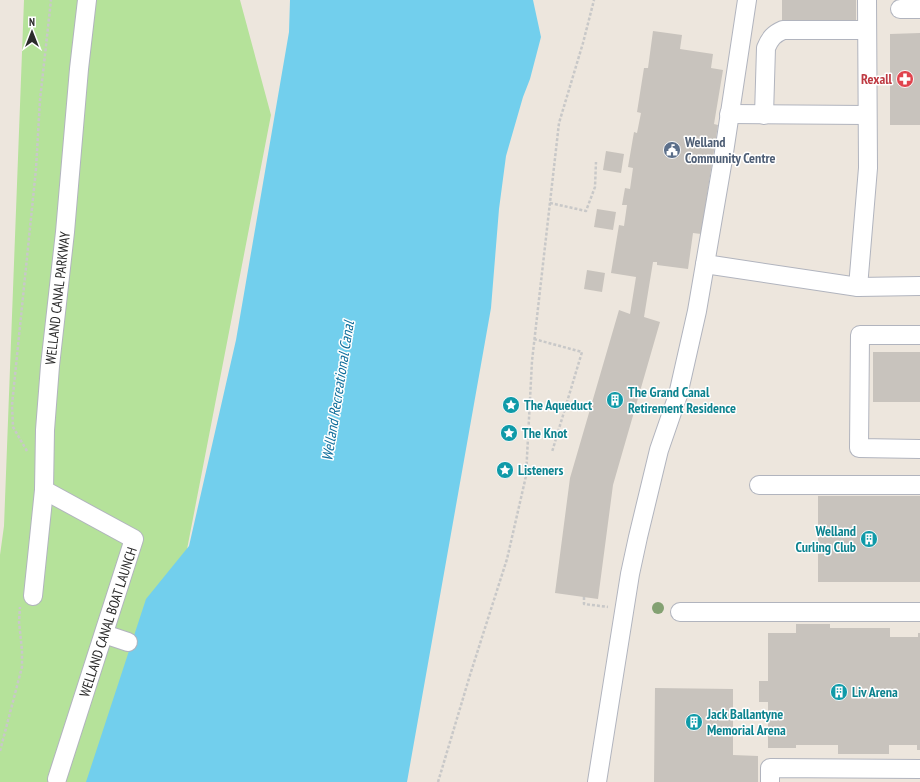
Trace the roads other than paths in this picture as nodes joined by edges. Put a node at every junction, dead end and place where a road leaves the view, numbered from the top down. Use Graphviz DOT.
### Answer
graph roads {
  1 [pos="88,0"];
  2 [pos="747,0"];
  3 [pos="867,0"];
  4 [pos="900,9"];
  5 [pos="920,9"];
  6 [pos="867,30"];
  7 [pos="729,114"];
  8 [pos="770,115"];
  9 [pos="867,115"];
  10 [pos="705,264"];
  11 [pos="920,286"];
  12 [pos="858,287"];
  13 [pos="920,335"];
  14 [pos="920,449"];
  15 [pos="759,485"];
  16 [pos="920,485"];
  17 [pos="44,490"];
  18 [pos="26,599"];
  19 [pos="680,612"];
  20 [pos="920,612"];
  21 [pos="104,634"];
  22 [pos="128,642"];
  23 [pos="920,769"];
  24 [pos="57,779"];
  25 [pos="597,782"];
  26 [pos="770,782"];
  1 -- 17 [label="lane, WELLAND CANAL PARKWAY"];
  2 -- 7 [label="lane"];
  3 -- 6 [label="lane"];
  4 -- 5 [label="lane"];
  6 -- 8 [label="lane"];
  6 -- 9 [label="lane"];
  7 -- 8 [label="lane"];
  7 -- 10 [label="lane"];
  8 -- 9 [label="lane"];
  9 -- 12 [label="lane"];
  10 -- 12 [label="lane"];
  10 -- 25 [label="lane"];
  11 -- 12 [label="lane"];
  13 -- 14 [label="lane"];
  15 -- 16 [label="lane"];
  17 -- 18 [label="lane, WELLAND CANAL PARKWAY"];
  17 -- 21 [label="lane, WELLAND CANAL BOAT LAUNCH"];
  19 -- 20 [label="lane"];
  21 -- 22 [label="lane"];
  21 -- 24 [label="lane, WELLAND CANAL BOAT LAUNCH"];
  23 -- 26 [label="lane"];
}
